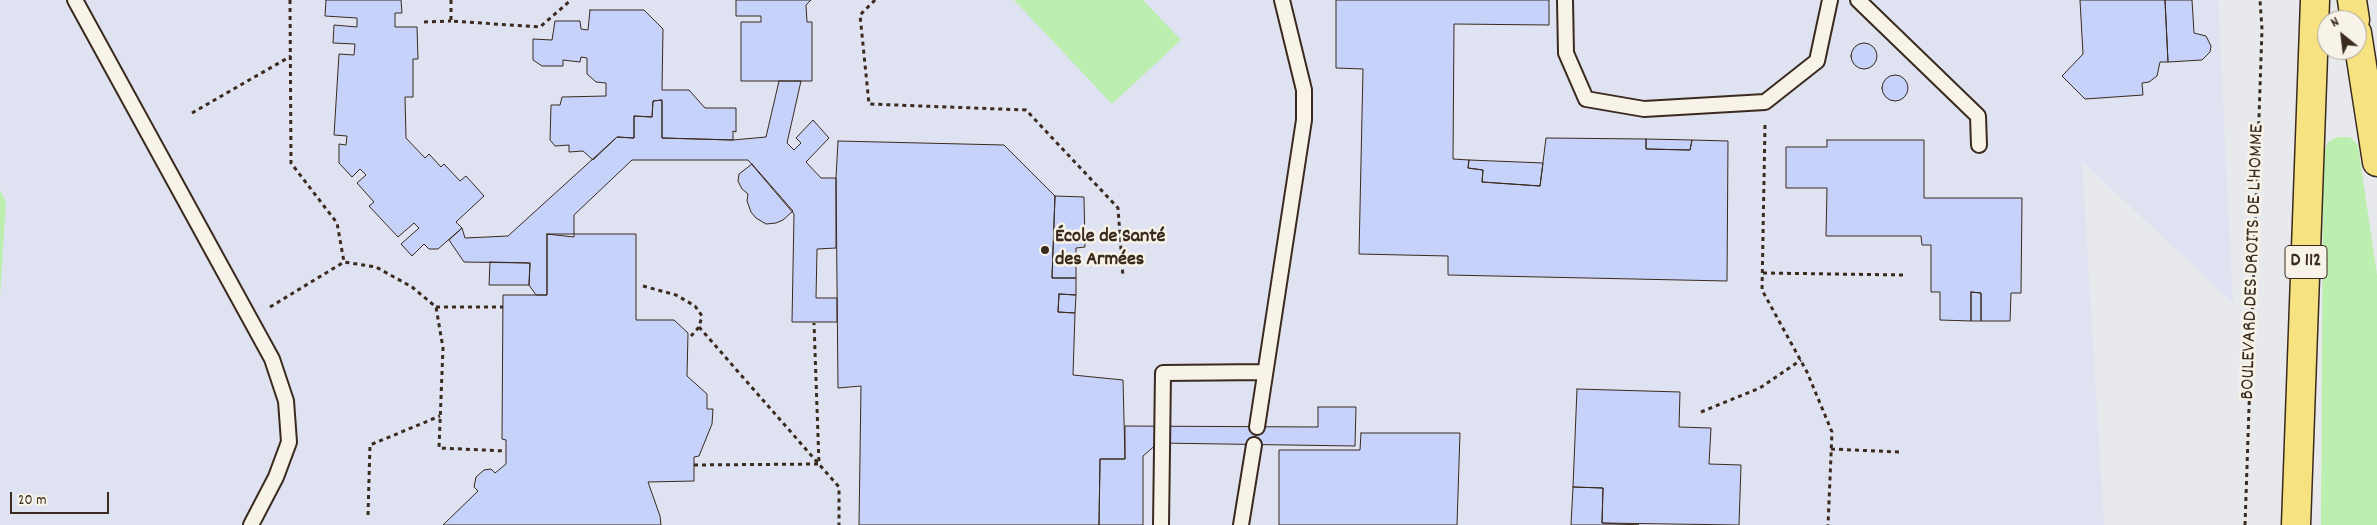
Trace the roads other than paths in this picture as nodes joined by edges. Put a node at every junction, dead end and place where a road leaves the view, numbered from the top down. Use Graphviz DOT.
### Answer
graph roads {
  1 [pos="75,0"];
  2 [pos="1282,0"];
  3 [pos="1565,0"];
  4 [pos="1830,0"];
  5 [pos="1858,0"];
  6 [pos="2315,0"];
  7 [pos="2361,60"];
  8 [pos="1979,145"];
  9 [pos="2377,162"];
  10 [pos="1265,372"];
  11 [pos="1257,427"];
  12 [pos="1254,445"];
  13 [pos="251,525"];
  14 [pos="1161,525"];
  15 [pos="1242,525"];
  16 [pos="2296,525"];
  1 -- 13 [label="lane"];
  2 -- 10 [label="lane"];
  3 -- 4 [label="lane"];
  5 -- 8 [label="lane"];
  6 -- 16 [label="main road, D 112"];
  7 -- 9 [label="main road"];
  10 -- 11 [label="lane"];
  10 -- 14 [label="lane"];
  12 -- 15 [label="lane"];
}
